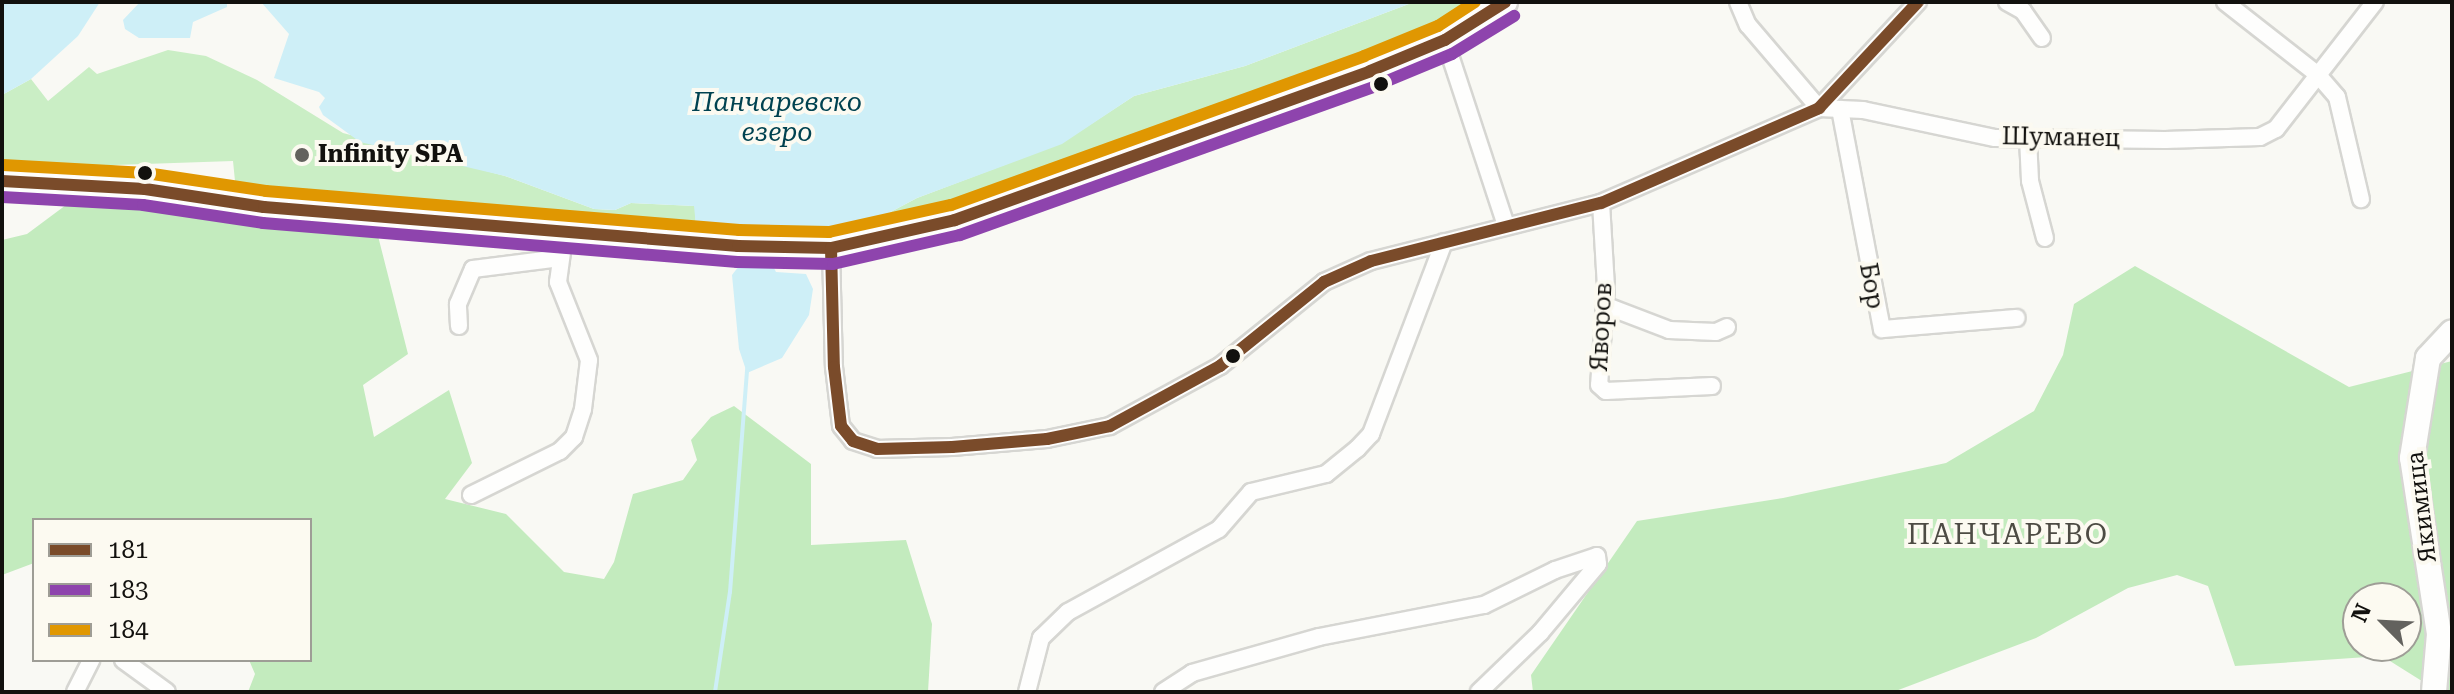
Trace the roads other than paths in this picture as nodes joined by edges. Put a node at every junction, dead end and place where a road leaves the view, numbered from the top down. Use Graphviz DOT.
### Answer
graph roads {
  1 [pos="1505,2"];
  2 [pos="1738,2"];
  3 [pos="1918,2"];
  4 [pos="2007,2"];
  5 [pos="2225,2"];
  6 [pos="2375,2"];
  7 [pos="2042,38"];
  8 [pos="1445,40"];
  9 [pos="2318,75"];
  10 [pos="1819,108"];
  11 [pos="1840,109"];
  12 [pos="2028,138"];
  13 [pos="2,181"];
  14 [pos="2361,199"];
  15 [pos="1601,203"];
  16 [pos="1506,225"];
  17 [pos="565,230"];
  18 [pos="2045,238"];
  19 [pos="1444,242"];
  20 [pos="831,248"];
  21 [pos="560,258"];
  22 [pos="1604,305"];
  23 [pos="2017,318"];
  24 [pos="459,326"];
  25 [pos="1727,327"];
  26 [pos="2452,332"];
  27 [pos="1712,386"];
  28 [pos="471,495"];
  29 [pos="90,662"];
  30 [pos="126,662"];
  31 [pos="75,692"];
  32 [pos="167,692"];
  33 [pos="1027,692"];
  34 [pos="1163,692"];
  35 [pos="1479,692"];
  36 [pos="2434,692"];
  1 -- 8 [label="main road"];
  2 -- 10 [label="street"];
  3 -- 10 [label="street"];
  4 -- 7 [label="street"];
  5 -- 9 [label="street"];
  6 -- 9 [label="street, Шуманец"];
  8 -- 16 [label="street"];
  8 -- 20 [label="main road"];
  9 -- 12 [label="street, Шуманец"];
  9 -- 14 [label="street"];
  10 -- 11 [label="street, Шуманец"];
  10 -- 15 [label="street"];
  11 -- 12 [label="street, Шуманец"];
  11 -- 23 [label="street, Бор"];
  12 -- 18 [label="street"];
  13 -- 17 [label="main road"];
  15 -- 16 [label="street"];
  15 -- 22 [label="street, Яворов"];
  16 -- 19 [label="street"];
  17 -- 20 [label="main road"];
  17 -- 21 [label="street"];
  19 -- 20 [label="street"];
  19 -- 33 [label="street"];
  21 -- 24 [label="street"];
  21 -- 28 [label="street"];
  22 -- 25 [label="street"];
  22 -- 27 [label="street, Яворов"];
  26 -- 36 [label="main road, Якимица"];
  29 -- 31 [label="street"];
  30 -- 32 [label="street"];
  34 -- 35 [label="street"];
}
